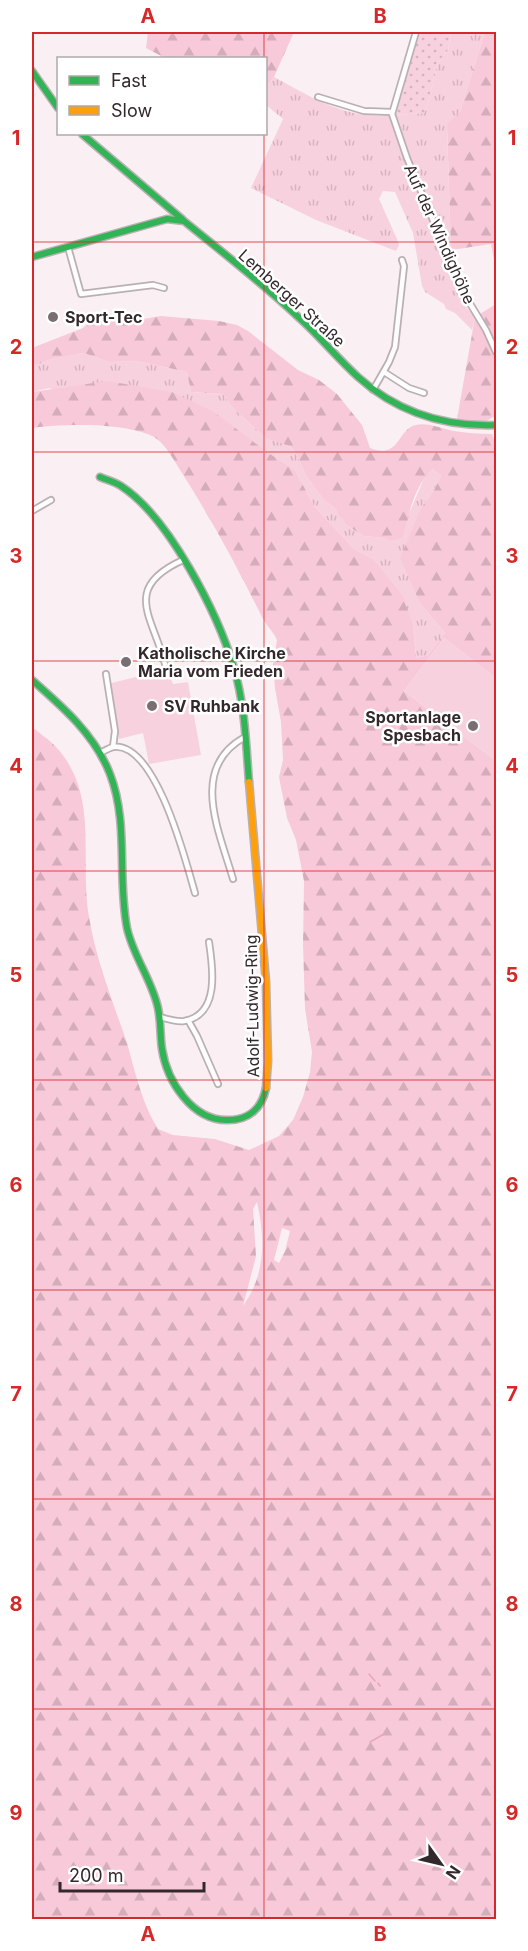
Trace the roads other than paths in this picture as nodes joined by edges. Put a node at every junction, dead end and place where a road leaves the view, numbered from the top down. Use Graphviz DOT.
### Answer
graph roads {
  1 [pos="416,32"];
  2 [pos="32,71"];
  3 [pos="318,97"];
  4 [pos="57,107"];
  5 [pos="392,112"];
  6 [pos="83,135"];
  7 [pos="167,207"];
  8 [pos="170,219"];
  9 [pos="184,221"];
  10 [pos="68,247"];
  11 [pos="32,257"];
  12 [pos="402,260"];
  13 [pos="164,288"];
  14 [pos="496,352"];
  15 [pos="384,372"];
  16 [pos="373,390"];
  17 [pos="424,393"];
  18 [pos="496,425"];
  19 [pos="100,477"];
  20 [pos="51,500"];
  21 [pos="32,511"];
  22 [pos="183,560"];
  23 [pos="165,664"];
  24 [pos="106,674"];
  25 [pos="32,680"];
  26 [pos="245,737"];
  27 [pos="113,747"];
  28 [pos="100,753"];
  29 [pos="233,879"];
  30 [pos="195,893"];
  31 [pos="209,942"];
  32 [pos="160,1017"];
  33 [pos="188,1020"];
  34 [pos="218,1084"];
  1 -- 5 [label="street"];
  2 -- 4 [label="street"];
  3 -- 5 [label="street"];
  5 -- 14 [label="street, Auf der Windighöhe"];
  6 -- 7 [label="street, Lemberger Straße"];
  7 -- 8 [label="street"];
  7 -- 9 [label="street, Lemberger Straße"];
  8 -- 9 [label="street"];
  8 -- 10 [label="street"];
  9 -- 16 [label="street, Lemberger Straße"];
  10 -- 11 [label="street"];
  10 -- 13 [label="street"];
  12 -- 15 [label="street"];
  15 -- 16 [label="street"];
  15 -- 17 [label="street"];
  16 -- 18 [label="street, Lemberger Straße"];
  19 -- 22 [label="street, Adolf-Ludwig-Ring"];
  20 -- 21 [label="street"];
  22 -- 23 [label="street"];
  22 -- 26 [label="street, Adolf-Ludwig-Ring"];
  24 -- 27 [label="street"];
  25 -- 28 [label="street, Adolf-Ludwig-Ring"];
  26 -- 29 [label="street"];
  26 -- 32 [label="street, Adolf-Ludwig-Ring"];
  27 -- 28 [label="street"];
  27 -- 30 [label="street"];
  28 -- 32 [label="street, Adolf-Ludwig-Ring"];
  31 -- 33 [label="street"];
  32 -- 33 [label="street"];
  33 -- 34 [label="street"];
}
